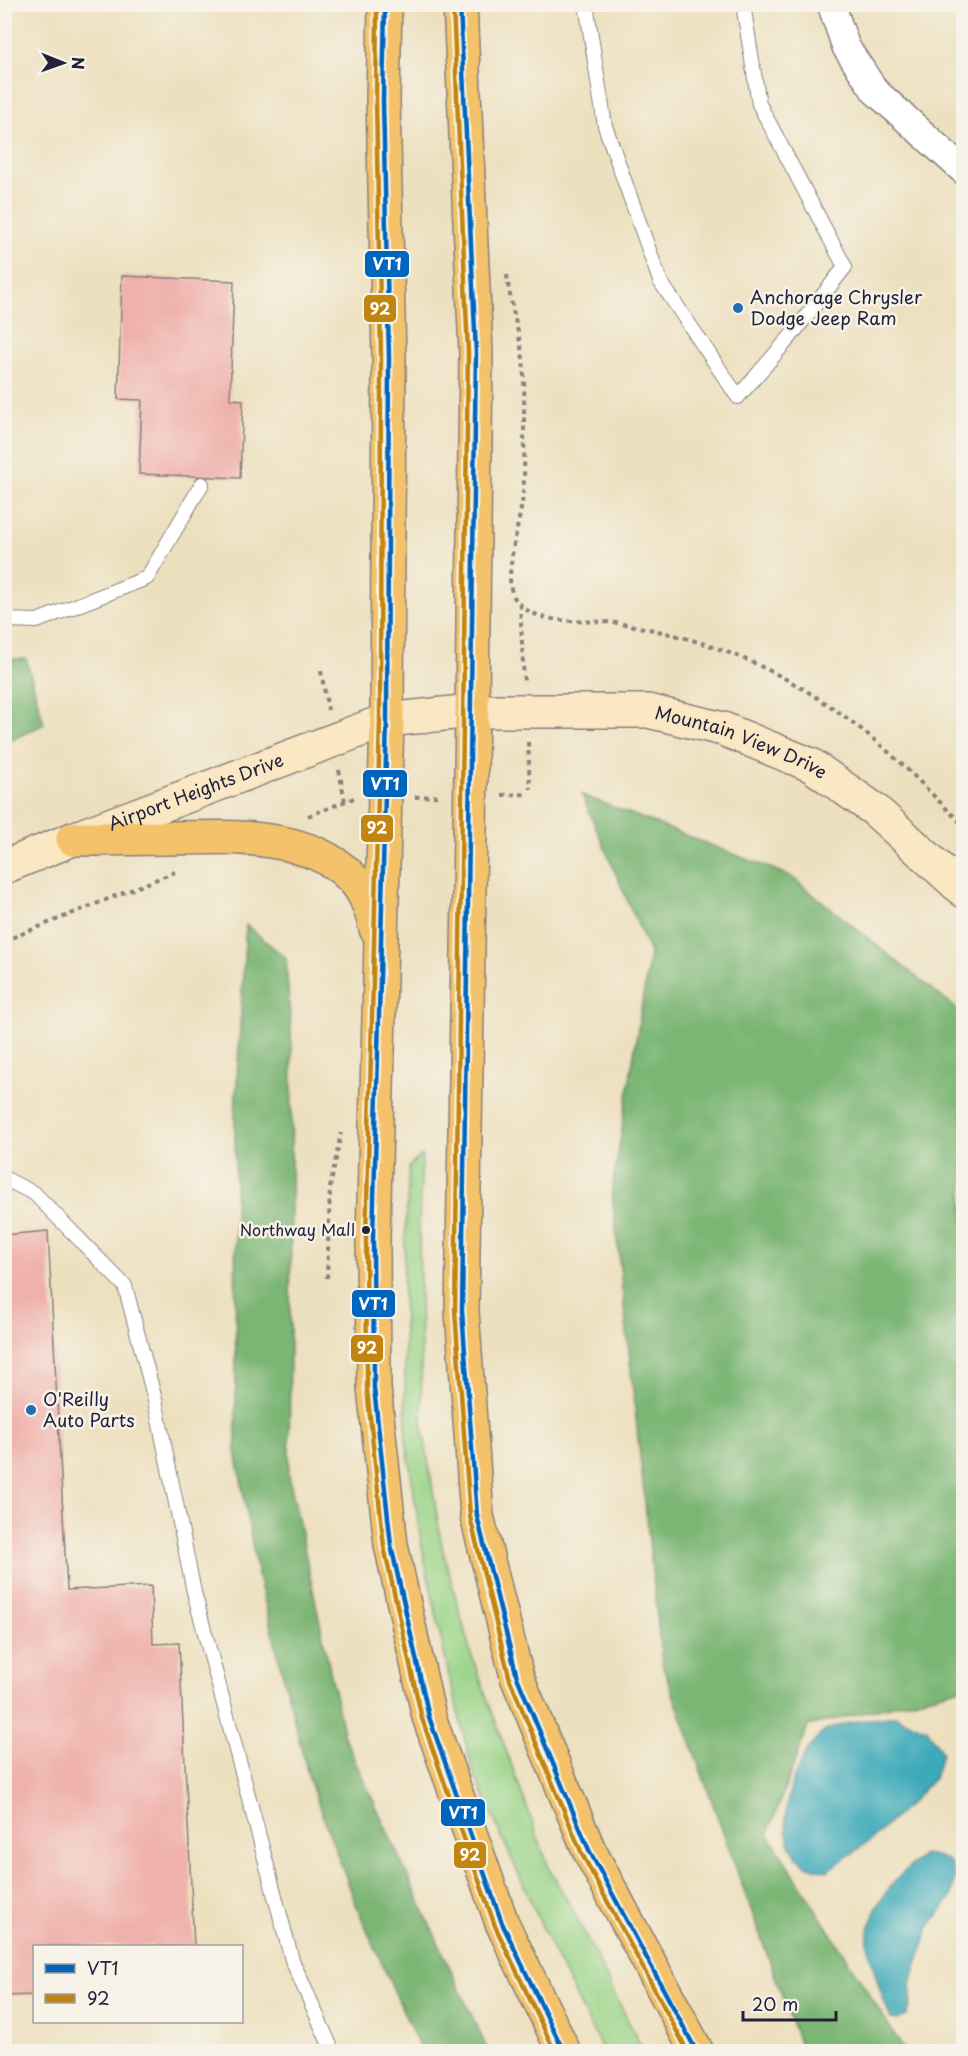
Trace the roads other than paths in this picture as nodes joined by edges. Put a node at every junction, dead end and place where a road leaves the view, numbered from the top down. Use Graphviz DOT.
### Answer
graph roads {
  1 [pos="385,4"];
  2 [pos="460,4"];
  3 [pos="586,4"];
  4 [pos="743,4"];
  5 [pos="831,4"];
  6 [pos="963,171"];
  7 [pos="202,484"];
  8 [pos="4,620"];
  9 [pos="472,711"];
  10 [pos="387,720"];
  11 [pos="73,839"];
  12 [pos="4,867"];
  13 [pos="963,891"];
  14 [pos="381,951"];
  15 [pos="4,1179"];
  16 [pos="333,2052"];
  17 [pos="564,2052"];
  18 [pos="697,2052"];
  1 -- 10 [label="highway"];
  2 -- 9 [label="highway"];
  3 -- 4 [label="lane"];
  5 -- 6 [label="street"];
  7 -- 8 [label="lane"];
  9 -- 10 [label="street, Mountain View Drive"];
  9 -- 13 [label="street, Mountain View Drive"];
  9 -- 18 [label="highway"];
  10 -- 11 [label="street, Airport Heights Drive"];
  10 -- 14 [label="highway"];
  11 -- 12 [label="street, Airport Heights Drive"];
  11 -- 14 [label="highway"];
  14 -- 17 [label="highway"];
  15 -- 16 [label="lane"];
}
